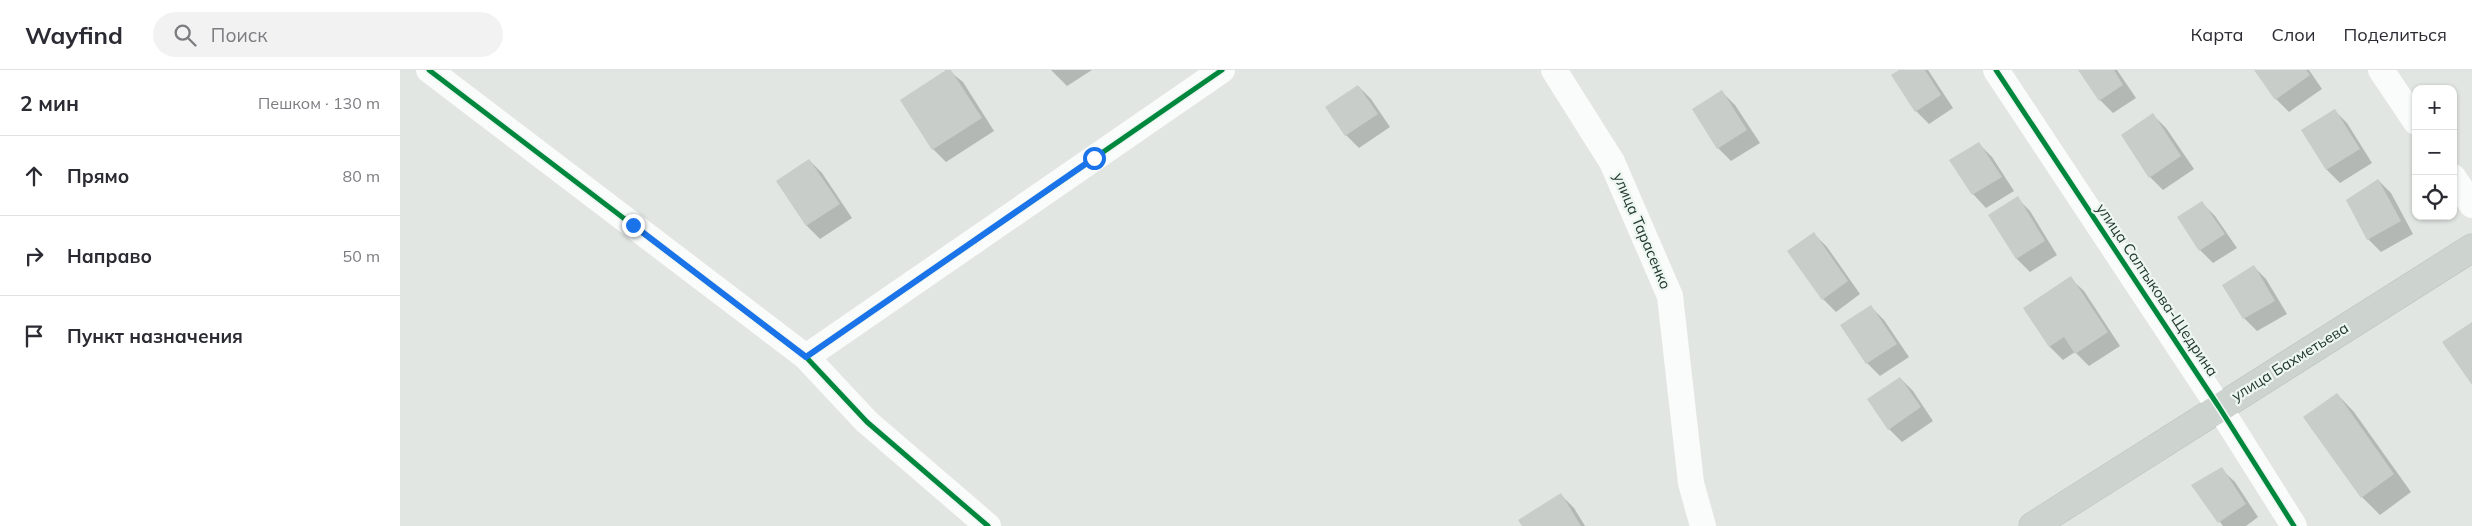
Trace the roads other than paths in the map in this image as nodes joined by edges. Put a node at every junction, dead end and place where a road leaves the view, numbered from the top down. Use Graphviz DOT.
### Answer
graph roads {
  1 [pos="429,70"];
  2 [pos="1222,70"];
  3 [pos="1554,70"];
  4 [pos="1996,70"];
  5 [pos="2381,70"];
  6 [pos="2412,116"];
  7 [pos="2457,184"];
  8 [pos="2472,205"];
  9 [pos="2472,248"];
  10 [pos="806,357"];
  11 [pos="2219,407"];
  12 [pos="988,526"];
  13 [pos="1703,526"];
  14 [pos="2033,526"];
  15 [pos="2294,526"];
  1 -- 10 [label="street"];
  2 -- 10 [label="street"];
  3 -- 13 [label="street, улица Тарасенко"];
  4 -- 11 [label="street, улица Салтыкова-Щедрина"];
  5 -- 6 [label="street"];
  7 -- 8 [label="street"];
  9 -- 11 [label="main road, улица Бахметьева"];
  10 -- 12 [label="street"];
  11 -- 14 [label="main road, улица Бахметьева"];
  11 -- 15 [label="street, улица Салтыкова-Щедрина"];
}
